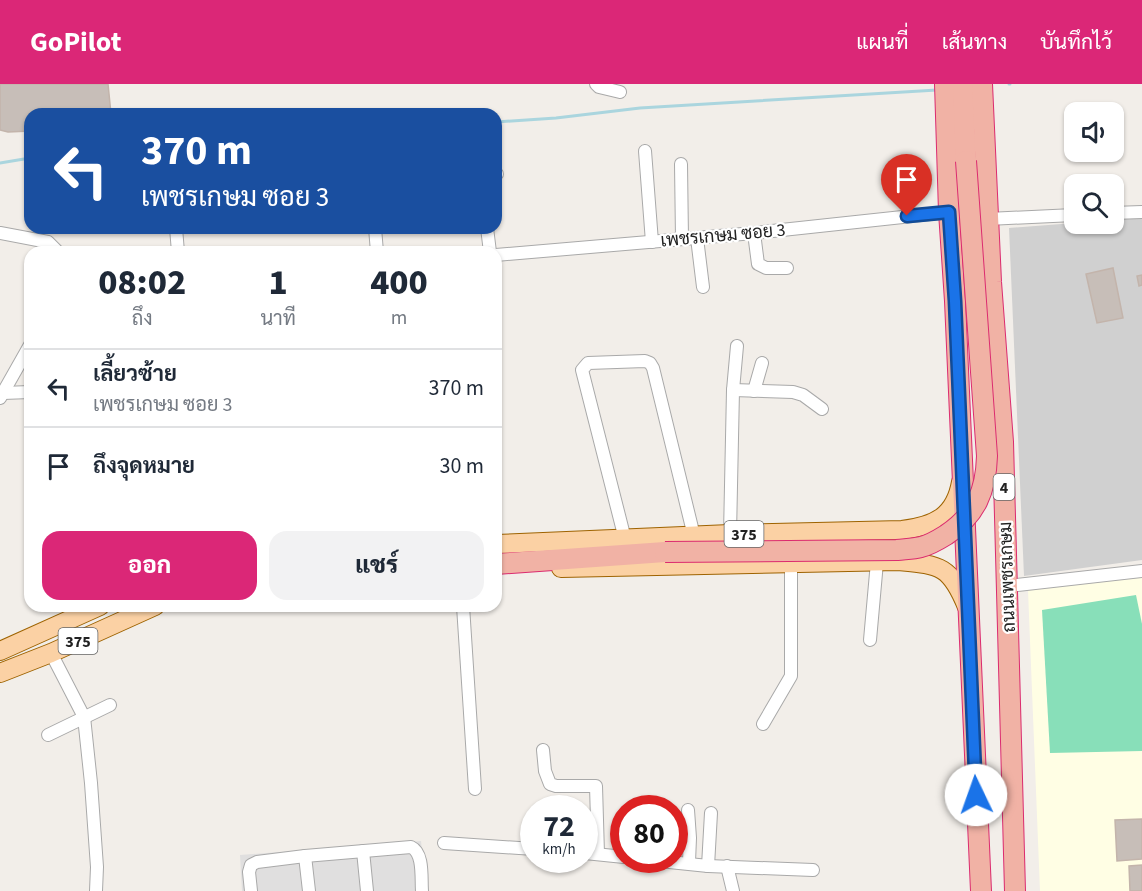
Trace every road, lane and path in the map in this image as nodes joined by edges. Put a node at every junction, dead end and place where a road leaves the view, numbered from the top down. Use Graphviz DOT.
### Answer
graph roads {
  1 [pos="596,84"];
  2 [pos="945,84"];
  3 [pos="963,84"];
  4 [pos="982,84"];
  5 [pos="620,92"];
  6 [pos="645,151"];
  7 [pos="681,164"];
  8 [pos="949,212"];
  9 [pos="1142,212"];
  10 [pos="1124,213"];
  11 [pos="1064,215"];
  12 [pos="988,219"];
  13 [pos="0,233"];
  14 [pos="754,233"];
  15 [pos="697,238"];
  16 [pos="682,239"];
  17 [pos="652,242"];
  18 [pos="52,246"];
  19 [pos="502,254"];
  20 [pos="787,268"];
  21 [pos="703,287"];
  22 [pos="736,346"];
  23 [pos="24,355"];
  24 [pos="762,363"];
  25 [pos="733,390"];
  26 [pos="754,391"];
  27 [pos="24,393"];
  28 [pos="1,395"];
  29 [pos="822,409"];
  30 [pos="962,477"];
  31 [pos="921,528"];
  32 [pos="730,534"];
  33 [pos="694,536"];
  34 [pos="625,539"];
  35 [pos="502,544"];
  36 [pos="877,562"];
  37 [pos="791,564"];
  38 [pos="921,564"];
  39 [pos="502,565"];
  40 [pos="502,565"];
  41 [pos="1142,571"];
  42 [pos="1008,586"];
  43 [pos="968,608"];
  44 [pos="87,612"];
  45 [pos="142,612"];
  46 [pos="463,612"];
  47 [pos="870,640"];
  48 [pos="0,651"];
  49 [pos="51,653"];
  50 [pos="0,673"];
  51 [pos="110,705"];
  52 [pos="84,717"];
  53 [pos="763,723"];
  54 [pos="48,735"];
  55 [pos="543,750"];
  56 [pos="474,789"];
  57 [pos="595,795"];
  58 [pos="688,810"];
  59 [pos="711,813"];
  60 [pos="444,843"];
  61 [pos="520,848"];
  62 [pos="363,851"];
  63 [pos="305,856"];
  64 [pos="689,862"];
  65 [pos="708,866"];
  66 [pos="727,866"];
  67 [pos="813,870"];
  68 [pos="96,891"];
  69 [pos="251,891"];
  70 [pos="309,891"];
  71 [pos="366,891"];
  72 [pos="423,891"];
  73 [pos="733,891"];
  74 [pos="981,891"];
  75 [pos="1015,891"];
  1 -- 5 [label="street"];
  2 -- 8 [label="highway"];
  3 -- 39 [label="highway, bridge"];
  4 -- 12 [label="highway, ถนนเพชรเกษม / 4"];
  6 -- 17 [label="street"];
  7 -- 16 [label="street"];
  8 -- 14 [label="street, เพชรเกษม ซอย 3"];
  8 -- 30 [label="highway"];
  9 -- 10 [label="street"];
  11 -- 12 [label="street"];
  12 -- 42 [label="highway, ถนนเพชรเกษม / 4"];
  13 -- 18 [label="street"];
  14 -- 15 [label="street, เพชรเกษม ซอย 3"];
  14 -- 20 [label="street"];
  15 -- 16 [label="street, เพชรเกษม ซอย 3"];
  15 -- 21 [label="street"];
  16 -- 17 [label="street, เพชรเกษม ซอย 3"];
  17 -- 19 [label="street, เพชรเกษม ซอย 3"];
  22 -- 25 [label="street"];
  23 -- 28 [label="street"];
  24 -- 26 [label="street"];
  25 -- 26 [label="street"];
  25 -- 32 [label="street"];
  26 -- 29 [label="street"];
  27 -- 28 [label="street"];
  30 -- 31 [label="main road, 375"];
  30 -- 43 [label="highway"];
  31 -- 32 [label="main road, 375"];
  31 -- 38 [label="main road"];
  32 -- 33 [label="main road, 375"];
  33 -- 34 [label="main road, 375"];
  33 -- 34 [label="street"];
  34 -- 35 [label="main road, 375"];
  36 -- 37 [label="main road, 375"];
  36 -- 38 [label="main road, 375"];
  36 -- 47 [label="street"];
  37 -- 40 [label="main road, 375"];
  37 -- 53 [label="street"];
  38 -- 43 [label="main road, 375"];
  41 -- 42 [label="street"];
  42 -- 75 [label="highway, ถนนเพชรเกษม / 4"];
  43 -- 74 [label="highway"];
  44 -- 48 [label="main road, 375"];
  45 -- 49 [label="main road, 375"];
  46 -- 56 [label="street"];
  49 -- 50 [label="main road, 375"];
  49 -- 52 [label="street"];
  51 -- 52 [label="street"];
  52 -- 54 [label="street"];
  52 -- 68 [label="street"];
  55 -- 57 [label="street"];
  58 -- 64 [label="street"];
  59 -- 65 [label="street"];
  60 -- 61 [label="street"];
  62 -- 63 [label="street"];
  62 -- 71 [label="street"];
  62 -- 72 [label="street"];
  63 -- 69 [label="street"];
  63 -- 70 [label="street"];
  64 -- 65 [label="street"];
  65 -- 66 [label="street"];
  66 -- 67 [label="street"];
  66 -- 73 [label="street"];
}
